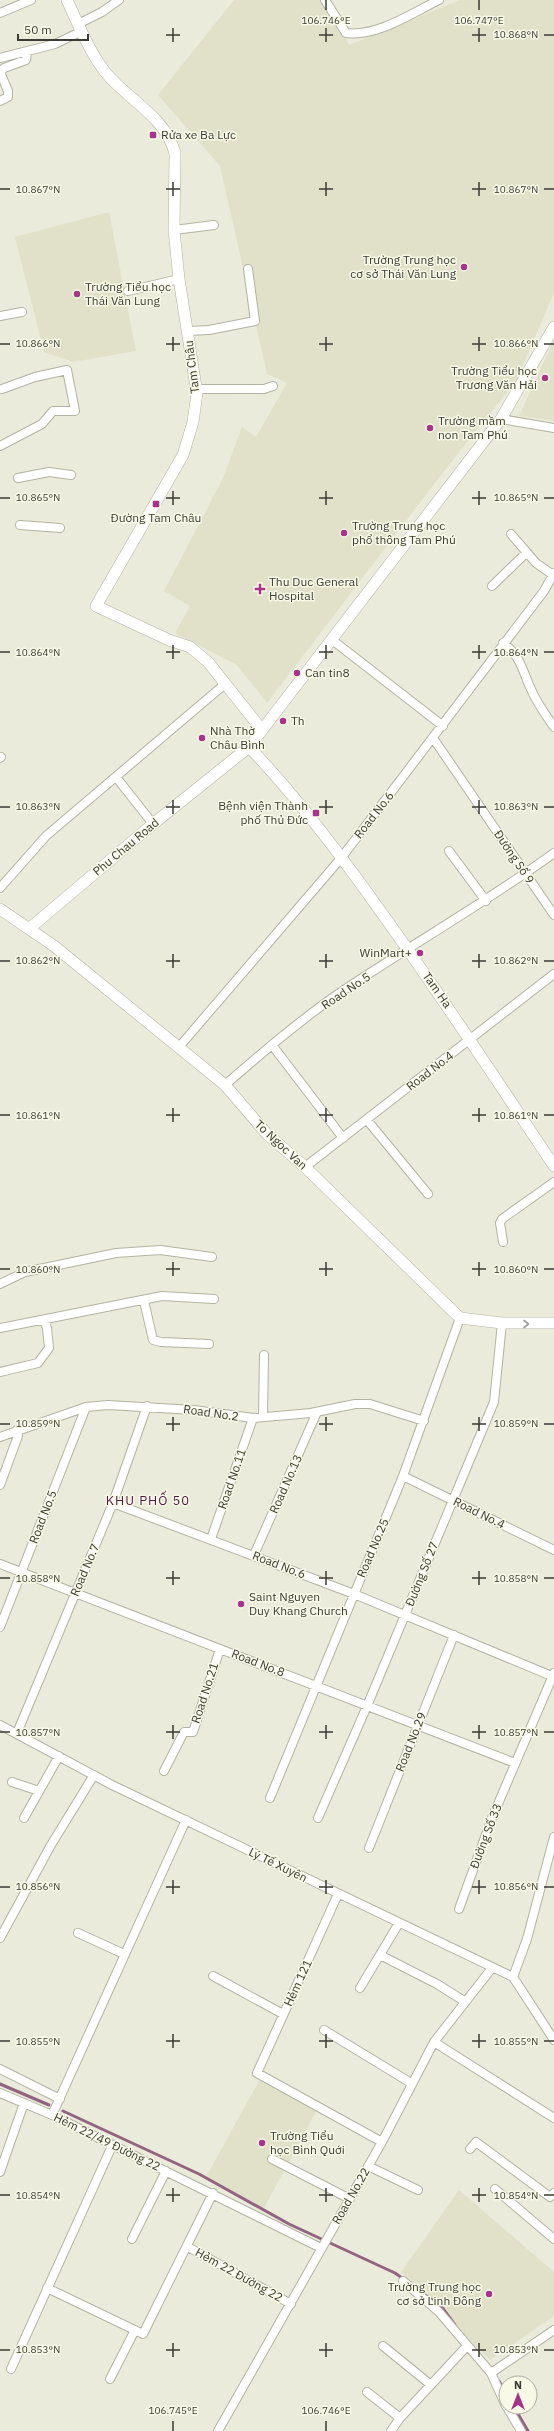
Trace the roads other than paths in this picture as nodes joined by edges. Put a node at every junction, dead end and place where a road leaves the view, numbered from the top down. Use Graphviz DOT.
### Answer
graph roads {
  1 [pos="31,0"];
  2 [pos="67,0"];
  3 [pos="119,0"];
  4 [pos="325,0"];
  5 [pos="439,0"];
  6 [pos="0,13"];
  7 [pos="80,28"];
  8 [pos="27,52"];
  9 [pos="0,58"];
  10 [pos="0,101"];
  11 [pos="214,225"];
  12 [pos="174,230"];
  13 [pos="248,269"];
  14 [pos="179,279"];
  15 [pos="128,291"];
  16 [pos="22,312"];
  17 [pos="0,316"];
  18 [pos="554,327"];
  19 [pos="188,331"];
  20 [pos="273,386"];
  21 [pos="2,389"];
  22 [pos="196,389"];
  23 [pos="501,419"];
  24 [pos="554,428"];
  25 [pos="0,446"];
  26 [pos="71,475"];
  27 [pos="18,478"];
  28 [pos="20,525"];
  29 [pos="60,528"];
  30 [pos="511,534"];
  31 [pos="526,553"];
  32 [pos="553,574"];
  33 [pos="492,586"];
  34 [pos="331,639"];
  35 [pos="503,643"];
  36 [pos="225,684"];
  37 [pos="442,726"];
  38 [pos="554,727"];
  39 [pos="262,730"];
  40 [pos="433,738"];
  41 [pos="249,747"];
  42 [pos="116,777"];
  43 [pos="153,824"];
  44 [pos="449,851"];
  45 [pos="554,853"];
  46 [pos="342,857"];
  47 [pos="526,873"];
  48 [pos="0,888"];
  49 [pos="486,901"];
  50 [pos="0,909"];
  51 [pos="554,916"];
  52 [pos="30,928"];
  53 [pos="409,950"];
  54 [pos="554,974"];
  55 [pos="470,1039"];
  56 [pos="272,1045"];
  57 [pos="179,1047"];
  58 [pos="225,1085"];
  59 [pos="367,1120"];
  60 [pos="343,1138"];
  61 [pos="554,1166"];
  62 [pos="305,1167"];
  63 [pos="554,1182"];
  64 [pos="428,1194"];
  65 [pos="503,1242"];
  66 [pos="212,1257"];
  67 [pos="0,1284"];
  68 [pos="214,1299"];
  69 [pos="144,1301"];
  70 [pos="460,1318"];
  71 [pos="44,1320"];
  72 [pos="502,1323"];
  73 [pos="554,1323"];
  74 [pos="0,1328"];
  75 [pos="209,1344"];
  76 [pos="264,1355"];
  77 [pos="0,1372"];
  78 [pos="147,1406"];
  79 [pos="86,1407"];
  80 [pos="317,1412"];
  81 [pos="262,1417"];
  82 [pos="253,1418"];
  83 [pos="424,1421"];
  84 [pos="17,1430"];
  85 [pos="0,1437"];
  86 [pos="403,1476"];
  87 [pos="0,1485"];
  88 [pos="452,1500"];
  89 [pos="113,1503"];
  90 [pos="211,1539"];
  91 [pos="554,1550"];
  92 [pos="254,1555"];
  93 [pos="0,1564"];
  94 [pos="21,1572"];
  95 [pos="75,1593"];
  96 [pos="354,1594"];
  97 [pos="405,1615"];
  98 [pos="0,1627"];
  99 [pos="454,1635"];
  100 [pos="220,1649"];
  101 [pos="553,1676"];
  102 [pos="317,1686"];
  103 [pos="368,1706"];
  104 [pos="0,1725"];
  105 [pos="417,1725"];
  106 [pos="17,1733"];
  107 [pos="59,1756"];
  108 [pos="515,1763"];
  109 [pos="164,1771"];
  110 [pos="94,1776"];
  111 [pos="12,1782"];
  112 [pos="39,1791"];
  113 [pos="270,1798"];
  114 [pos="24,1818"];
  115 [pos="318,1818"];
  116 [pos="186,1820"];
  117 [pos="554,1837"];
  118 [pos="369,1848"];
  119 [pos="338,1894"];
  120 [pos="459,1909"];
  121 [pos="399,1924"];
  122 [pos="78,1933"];
  123 [pos="0,1938"];
  124 [pos="124,1954"];
  125 [pos="380,1955"];
  126 [pos="492,1968"];
  127 [pos="212,1976"];
  128 [pos="513,1977"];
  129 [pos="360,1988"];
  130 [pos="464,2001"];
  131 [pos="283,2014"];
  132 [pos="324,2030"];
  133 [pos="554,2040"];
  134 [pos="434,2042"];
  135 [pos="0,2069"];
  136 [pos="411,2083"];
  137 [pos="0,2093"];
  138 [pos="60,2099"];
  139 [pos="24,2103"];
  140 [pos="52,2115"];
  141 [pos="554,2118"];
  142 [pos="382,2142"];
  143 [pos="112,2146"];
  144 [pos="470,2149"];
  145 [pos="272,2158"];
  146 [pos="368,2166"];
  147 [pos="166,2171"];
  148 [pos="0,2172"];
  149 [pos="495,2189"];
  150 [pos="418,2190"];
  151 [pos="213,2193"];
  152 [pos="554,2193"];
  153 [pos="350,2199"];
  154 [pos="132,2239"];
  155 [pos="554,2239"];
  156 [pos="188,2247"];
  157 [pos="322,2247"];
  158 [pos="404,2281"];
  159 [pos="47,2288"];
  160 [pos="291,2304"];
  161 [pos="135,2330"];
  162 [pos="553,2332"];
  163 [pos="383,2346"];
  164 [pos="467,2346"];
  165 [pos="12,2370"];
  166 [pos="493,2372"];
  167 [pos="110,2379"];
  168 [pos="431,2385"];
  169 [pos="498,2385"];
  170 [pos="367,2392"];
  171 [pos="511,2415"];
  172 [pos="400,2418"];
  173 [pos="218,2431"];
  174 [pos="391,2431"];
  175 [pos="521,2431"];
  1 -- 6 [label="street"];
  2 -- 7 [label="street, Tam Châu"];
  3 -- 7 [label="street"];
  4 -- 5 [label="street"];
  7 -- 8 [label="street"];
  7 -- 12 [label="street, Tam Châu"];
  8 -- 9 [label="street"];
  8 -- 10 [label="street"];
  11 -- 12 [label="street"];
  12 -- 14 [label="street, Tam Châu"];
  13 -- 19 [label="street"];
  14 -- 15 [label="street"];
  14 -- 19 [label="street, Tam Châu"];
  16 -- 17 [label="street"];
  18 -- 23 [label="street, Phu Chau Road"];
  19 -- 22 [label="street, Tam Châu"];
  20 -- 22 [label="street"];
  21 -- 25 [label="street"];
  22 -- 36 [label="street, Tam Châu"];
  23 -- 24 [label="street"];
  23 -- 34 [label="street, Phu Chau Road"];
  26 -- 27 [label="street"];
  28 -- 29 [label="street"];
  30 -- 31 [label="street"];
  31 -- 32 [label="street"];
  31 -- 33 [label="street"];
  32 -- 35 [label="street, Road No.6"];
  34 -- 37 [label="street"];
  34 -- 39 [label="street, Phu Chau Road"];
  35 -- 37 [label="street, Road No.6"];
  35 -- 38 [label="street"];
  36 -- 39 [label="street, Tam Châu"];
  36 -- 42 [label="street"];
  37 -- 40 [label="street, Road No.6"];
  39 -- 41 [label="street, Phu Chau Road"];
  40 -- 46 [label="street, Road No.6"];
  40 -- 47 [label="street, Đường Số 9"];
  41 -- 43 [label="street, Phu Chau Road"];
  41 -- 46 [label="street, Tam Ha"];
  42 -- 43 [label="street"];
  42 -- 48 [label="street"];
  43 -- 52 [label="street, Phu Chau Road"];
  44 -- 49 [label="street"];
  45 -- 47 [label="street, Road No.5"];
  46 -- 53 [label="street, Tam Ha"];
  46 -- 57 [label="street, Road No.6"];
  47 -- 49 [label="street, Road No.5"];
  47 -- 51 [label="street, Đường Số 9"];
  49 -- 53 [label="street, Road No.5"];
  50 -- 52 [label="street, To Ngoc Van"];
  52 -- 57 [label="street, To Ngoc Van"];
  53 -- 55 [label="street, Tam Ha"];
  53 -- 56 [label="street, Road No.5"];
  54 -- 55 [label="street, Road No.4"];
  55 -- 59 [label="street, Road No.4"];
  55 -- 61 [label="street, Tam Ha"];
  56 -- 58 [label="street, Road No.5"];
  56 -- 60 [label="street"];
  57 -- 58 [label="street, To Ngoc Van"];
  58 -- 62 [label="street, To Ngoc Van"];
  59 -- 60 [label="street, Road No.4"];
  59 -- 64 [label="street"];
  60 -- 62 [label="street, Road No.4"];
  62 -- 70 [label="street, To Ngoc Van"];
  63 -- 65 [label="street"];
  66 -- 67 [label="street"];
  68 -- 69 [label="street"];
  69 -- 71 [label="street"];
  69 -- 75 [label="street"];
  70 -- 72 [label="street"];
  70 -- 83 [label="street, Road No.25"];
  71 -- 74 [label="street"];
  71 -- 77 [label="street"];
  72 -- 73 [label="street, one-way"];
  72 -- 88 [label="street, Đường Số 27"];
  76 -- 81 [label="street"];
  78 -- 79 [label="street, Road No.2"];
  78 -- 82 [label="street, Road No.2"];
  78 -- 89 [label="street, Road No.7"];
  79 -- 84 [label="street, Road No.2"];
  79 -- 94 [label="street, Road No.5"];
  80 -- 81 [label="street, Road No.2"];
  80 -- 83 [label="street, Road No.2"];
  80 -- 92 [label="street, Road No.13"];
  81 -- 82 [label="street, Road No.2"];
  82 -- 90 [label="street, Road No.11"];
  83 -- 86 [label="street, Road No.25"];
  84 -- 85 [label="street, Road No.2"];
  84 -- 87 [label="street"];
  86 -- 88 [label="street, Road No.4"];
  86 -- 96 [label="street, Road No.25"];
  88 -- 91 [label="street, Road No.4"];
  88 -- 97 [label="street, Đường Số 27"];
  89 -- 90 [label="street, Road No.6"];
  89 -- 95 [label="street, Road No.7"];
  90 -- 92 [label="street, Road No.6"];
  92 -- 96 [label="street, Road No.6"];
  93 -- 94 [label="street, Road No.8"];
  94 -- 95 [label="street, Road No.8"];
  94 -- 98 [label="street, Road No.5"];
  95 -- 100 [label="street, Road No.8"];
  95 -- 106 [label="street, Road No.7"];
  96 -- 97 [label="street, Road No.6"];
  96 -- 102 [label="street, Road No.25"];
  97 -- 99 [label="street, Road No.6"];
  97 -- 103 [label="street, Đường Số 27"];
  99 -- 101 [label="street, Road No.6"];
  99 -- 105 [label="street, Road No.29"];
  100 -- 102 [label="street, Road No.8"];
  100 -- 109 [label="street, Road No.21"];
  101 -- 108 [label="street, Đường Số 33"];
  102 -- 103 [label="street, Road No.8"];
  102 -- 113 [label="street, Road No.25"];
  103 -- 105 [label="street, Road No.8"];
  103 -- 115 [label="street, Đường Số 27"];
  104 -- 106 [label="street, Lý Tế Xuyên"];
  105 -- 108 [label="street, Road No.8"];
  105 -- 118 [label="street, Road No.29"];
  106 -- 107 [label="street, Lý Tế Xuyên"];
  107 -- 110 [label="street, Lý Tế Xuyên"];
  107 -- 112 [label="street"];
  108 -- 120 [label="street, Đường Số 33"];
  110 -- 116 [label="street, Lý Tế Xuyên"];
  110 -- 123 [label="street"];
  111 -- 112 [label="street"];
  112 -- 114 [label="street"];
  116 -- 119 [label="street, Lý Tế Xuyên"];
  116 -- 124 [label="street"];
  117 -- 128 [label="street"];
  119 -- 121 [label="street, Lý Tế Xuyên"];
  119 -- 131 [label="street, Hẻm 121"];
  121 -- 125 [label="street"];
  121 -- 126 [label="street, Lý Tế Xuyên"];
  122 -- 124 [label="street"];
  124 -- 138 [label="street"];
  125 -- 129 [label="street"];
  125 -- 130 [label="street"];
  126 -- 128 [label="street, Lý Tế Xuyên"];
  126 -- 130 [label="street, Road No.22"];
  127 -- 131 [label="street"];
  128 -- 133 [label="street"];
  130 -- 134 [label="street, Road No.22"];
  131 -- 142 [label="street, Hẻm 121"];
  132 -- 136 [label="street"];
  134 -- 136 [label="street, Road No.22"];
  134 -- 141 [label="street"];
  135 -- 138 [label="street"];
  136 -- 142 [label="street, Road No.22"];
  137 -- 139 [label="street, Hẻm 22/49 Đường 22"];
  138 -- 140 [label="street"];
  139 -- 140 [label="street, Hẻm 22/49 Đường 22"];
  139 -- 148 [label="street"];
  140 -- 143 [label="street, Hẻm 22/49 Đường 22"];
  142 -- 146 [label="street, Road No.22"];
  143 -- 147 [label="street, Hẻm 22/49 Đường 22"];
  143 -- 159 [label="street"];
  144 -- 152 [label="street"];
  145 -- 153 [label="street"];
  146 -- 150 [label="street"];
  146 -- 153 [label="street, Road No.22"];
  147 -- 151 [label="street, Hẻm 22/49 Đường 22"];
  147 -- 154 [label="street"];
  149 -- 155 [label="street"];
  151 -- 156 [label="street, Hẻm 22 Đường 22"];
  151 -- 157 [label="street, Hẻm 22/49 Đường 22"];
  153 -- 157 [label="street, Road No.22"];
  156 -- 160 [label="street, Hẻm 22 Đường 22"];
  156 -- 161 [label="street, Hẻm 22 Đường 22"];
  157 -- 160 [label="street, Road No.22"];
  158 -- 164 [label="street"];
  159 -- 161 [label="street"];
  159 -- 165 [label="street"];
  160 -- 173 [label="street, Road No.22"];
  161 -- 167 [label="street"];
  162 -- 166 [label="street"];
  163 -- 168 [label="street"];
  164 -- 166 [label="street"];
  164 -- 168 [label="street"];
  166 -- 169 [label="street"];
  168 -- 172 [label="street"];
  170 -- 172 [label="street"];
  171 -- 175 [label="street"];
  172 -- 174 [label="street"];
}
